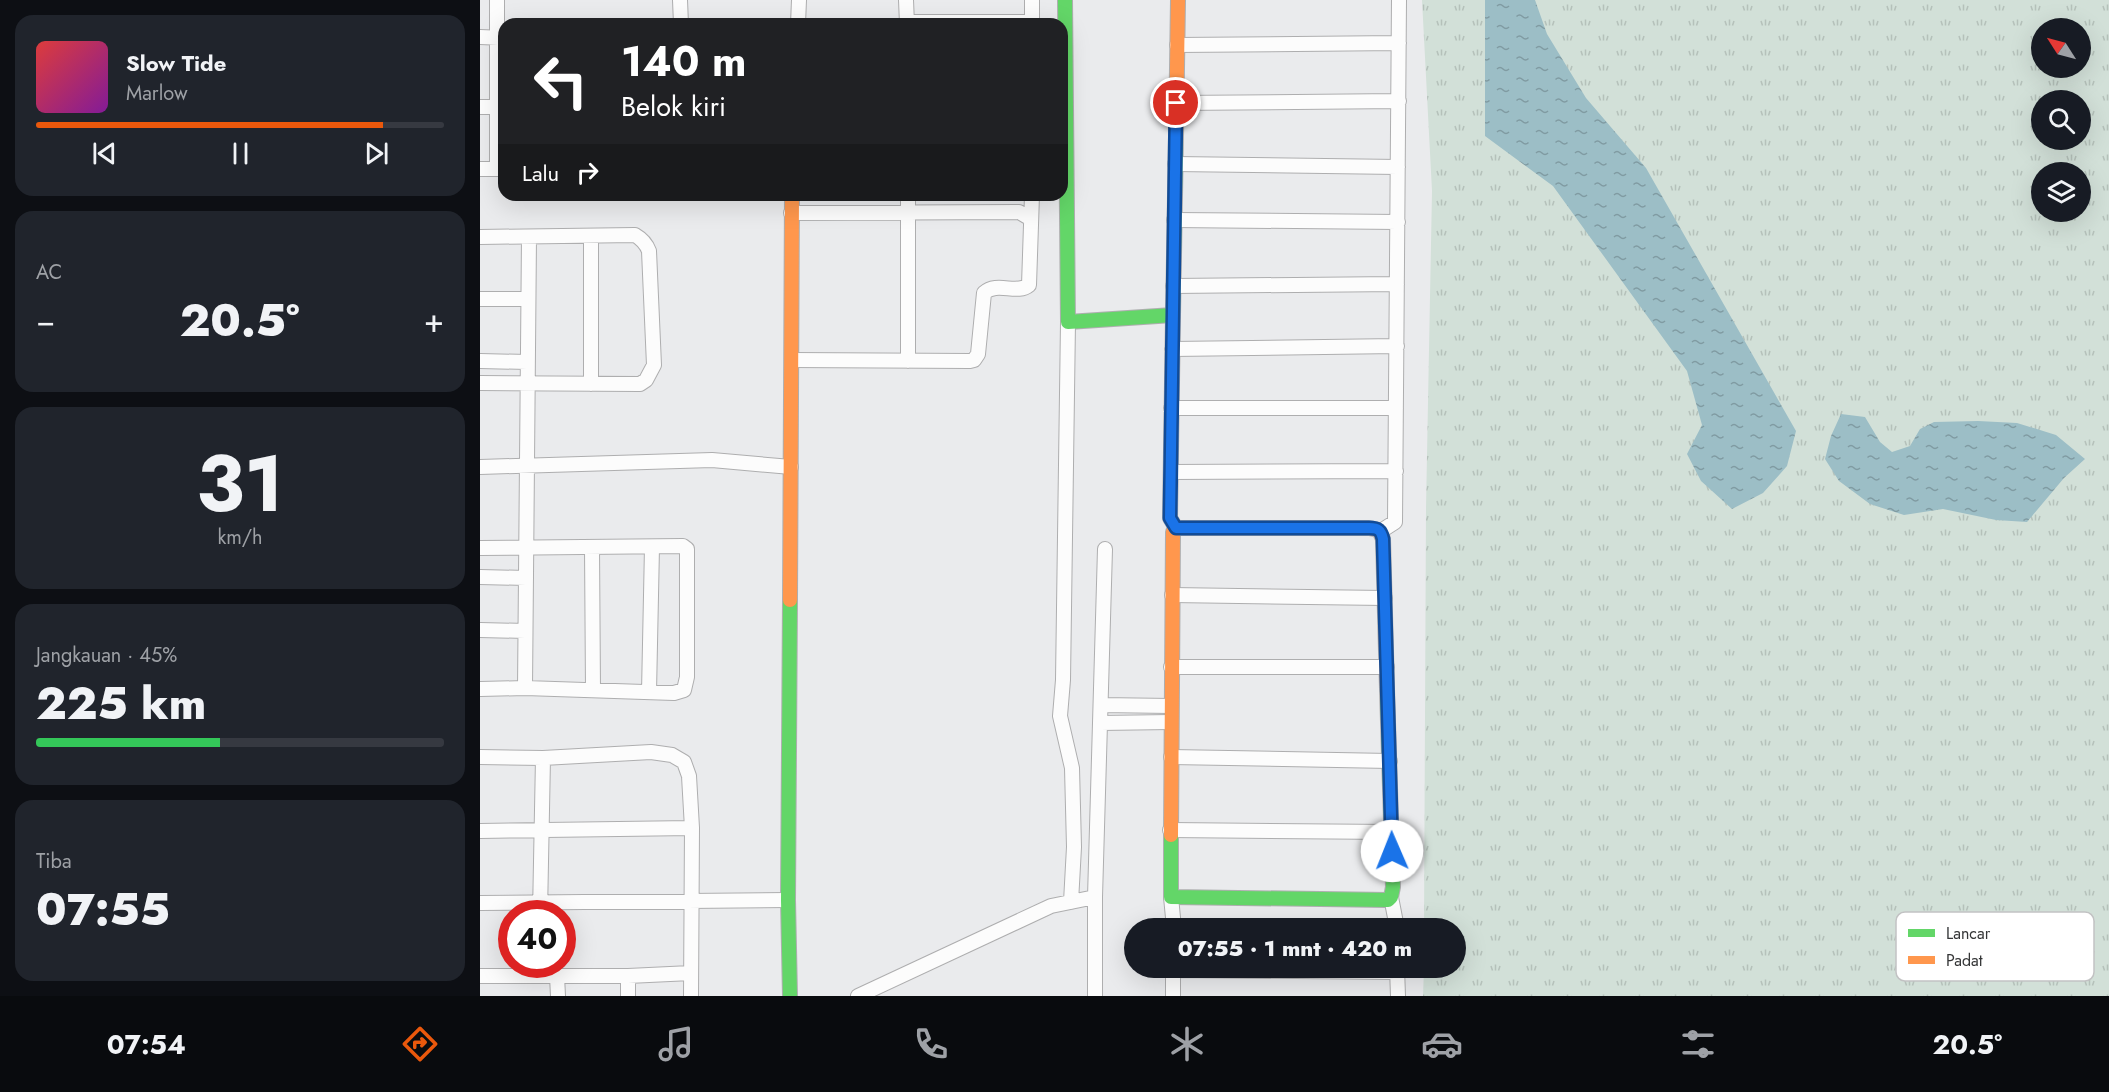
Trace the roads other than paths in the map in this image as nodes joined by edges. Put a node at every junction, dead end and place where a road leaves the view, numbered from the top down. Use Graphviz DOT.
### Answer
graph roads {
  1 [pos="497,0"];
  2 [pos="681,0"];
  3 [pos="799,0"];
  4 [pos="906,0"];
  5 [pos="1032,0"];
  6 [pos="1065,0"];
  7 [pos="1178,0"];
  8 [pos="1399,0"];
  9 [pos="498,18"];
  10 [pos="681,18"];
  11 [pos="798,18"];
  12 [pos="907,18"];
  13 [pos="1032,18"];
  14 [pos="1065,18"];
  15 [pos="480,37"];
  16 [pos="498,38"];
  17 [pos="1399,43"];
  18 [pos="1177,45"];
  19 [pos="1399,101"];
  20 [pos="1176,103"];
  21 [pos="480,106"];
  22 [pos="498,107"];
  23 [pos="1175,164"];
  24 [pos="1398,167"];
  25 [pos="480,169"];
  26 [pos="498,169"];
  27 [pos="792,201"];
  28 [pos="908,201"];
  29 [pos="1032,201"];
  30 [pos="1067,201"];
  31 [pos="791,213"];
  32 [pos="909,213"];
  33 [pos="1031,219"];
  34 [pos="1174,220"];
  35 [pos="1398,222"];
  36 [pos="591,236"];
  37 [pos="480,237"];
  38 [pos="529,237"];
  39 [pos="1397,284"];
  40 [pos="1173,286"];
  41 [pos="480,299"];
  42 [pos="528,299"];
  43 [pos="1173,315"];
  44 [pos="1068,322"];
  45 [pos="1397,346"];
  46 [pos="1172,349"];
  47 [pos="792,360"];
  48 [pos="480,361"];
  49 [pos="908,361"];
  50 [pos="527,362"];
  51 [pos="480,383"];
  52 [pos="527,384"];
  53 [pos="591,384"];
  54 [pos="1172,408"];
  55 [pos="1396,408"];
  56 [pos="480,467"];
  57 [pos="526,467"];
  58 [pos="791,467"];
  59 [pos="1396,471"];
  60 [pos="1170,472"];
  61 [pos="1176,528"];
  62 [pos="1381,531"];
  63 [pos="652,547"];
  64 [pos="480,548"];
  65 [pos="526,548"];
  66 [pos="592,548"];
  67 [pos="1105,549"];
  68 [pos="480,577"];
  69 [pos="526,578"];
  70 [pos="1172,595"];
  71 [pos="1385,598"];
  72 [pos="480,630"];
  73 [pos="525,631"];
  74 [pos="1171,667"];
  75 [pos="1388,667"];
  76 [pos="525,688"];
  77 [pos="480,689"];
  78 [pos="593,690"];
  79 [pos="649,692"];
  80 [pos="1101,705"];
  81 [pos="1171,706"];
  82 [pos="1171,722"];
  83 [pos="1100,723"];
  84 [pos="480,757"];
  85 [pos="1171,757"];
  86 [pos="543,758"];
  87 [pos="1390,761"];
  88 [pos="692,828"];
  89 [pos="542,829"];
  90 [pos="1170,830"];
  91 [pos="480,831"];
  92 [pos="1392,832"];
  93 [pos="1095,897"];
  94 [pos="1171,897"];
  95 [pos="1391,897"];
  96 [pos="540,900"];
  97 [pos="788,900"];
  98 [pos="691,902"];
  99 [pos="1071,902"];
  100 [pos="480,903"];
  101 [pos="498,904"];
  102 [pos="576,907"];
  103 [pos="1173,918"];
  104 [pos="1395,918"];
  105 [pos="691,973"];
  106 [pos="498,974"];
  107 [pos="480,976"];
  108 [pos="576,976"];
  109 [pos="628,976"];
  110 [pos="557,978"];
  111 [pos="1173,978"];
  112 [pos="1397,978"];
  113 [pos="558,996"];
  114 [pos="628,996"];
  115 [pos="691,996"];
  116 [pos="790,996"];
  117 [pos="858,996"];
  118 [pos="1095,996"];
  119 [pos="1173,996"];
  120 [pos="1398,996"];
  1 -- 9 [label="street"];
  2 -- 10 [label="street"];
  3 -- 11 [label="street"];
  4 -- 12 [label="street"];
  5 -- 13 [label="street"];
  6 -- 14 [label="street"];
  7 -- 18 [label="street"];
  8 -- 17 [label="street"];
  15 -- 16 [label="street"];
  17 -- 18 [label="street"];
  17 -- 19 [label="street"];
  18 -- 20 [label="street"];
  19 -- 20 [label="street"];
  19 -- 24 [label="street"];
  20 -- 23 [label="street"];
  21 -- 22 [label="street"];
  23 -- 24 [label="street"];
  23 -- 34 [label="street"];
  24 -- 35 [label="street"];
  25 -- 26 [label="street"];
  27 -- 31 [label="street"];
  28 -- 32 [label="street"];
  29 -- 33 [label="street"];
  30 -- 44 [label="street"];
  31 -- 32 [label="street"];
  31 -- 47 [label="street"];
  32 -- 33 [label="street"];
  32 -- 49 [label="street"];
  33 -- 49 [label="street"];
  34 -- 35 [label="street"];
  34 -- 40 [label="street"];
  35 -- 39 [label="street"];
  36 -- 38 [label="street"];
  36 -- 53 [label="street"];
  36 -- 53 [label="street"];
  37 -- 38 [label="street"];
  38 -- 42 [label="street"];
  39 -- 40 [label="street"];
  39 -- 45 [label="street"];
  40 -- 43 [label="street"];
  41 -- 42 [label="street"];
  42 -- 50 [label="street"];
  43 -- 44 [label="street"];
  43 -- 46 [label="street"];
  44 -- 99 [label="street"];
  45 -- 46 [label="street"];
  45 -- 55 [label="street"];
  46 -- 54 [label="street"];
  47 -- 49 [label="street"];
  47 -- 58 [label="street"];
  48 -- 50 [label="street"];
  50 -- 52 [label="street"];
  51 -- 52 [label="street"];
  52 -- 53 [label="street"];
  52 -- 57 [label="street"];
  54 -- 55 [label="street"];
  54 -- 60 [label="street"];
  55 -- 59 [label="street"];
  56 -- 57 [label="street"];
  57 -- 58 [label="street"];
  57 -- 65 [label="street"];
  58 -- 97 [label="street"];
  59 -- 60 [label="street"];
  59 -- 62 [label="street"];
  60 -- 61 [label="street"];
  61 -- 62 [label="street"];
  61 -- 70 [label="street"];
  62 -- 71 [label="street"];
  63 -- 66 [label="street"];
  63 -- 79 [label="street"];
  63 -- 79 [label="street"];
  64 -- 65 [label="street"];
  65 -- 66 [label="street"];
  65 -- 69 [label="street"];
  66 -- 78 [label="street"];
  67 -- 80 [label="street"];
  68 -- 69 [label="street"];
  69 -- 73 [label="street"];
  70 -- 71 [label="street"];
  70 -- 74 [label="street"];
  71 -- 75 [label="street"];
  72 -- 73 [label="street"];
  73 -- 76 [label="street"];
  74 -- 75 [label="street"];
  74 -- 81 [label="street"];
  75 -- 87 [label="street"];
  76 -- 77 [label="street"];
  76 -- 78 [label="street"];
  78 -- 79 [label="street"];
  80 -- 81 [label="street"];
  80 -- 83 [label="street"];
  81 -- 82 [label="street"];
  82 -- 83 [label="street"];
  82 -- 85 [label="street"];
  83 -- 93 [label="street"];
  84 -- 86 [label="street"];
  85 -- 87 [label="street"];
  85 -- 90 [label="street"];
  86 -- 88 [label="street"];
  86 -- 89 [label="street"];
  87 -- 92 [label="street"];
  88 -- 89 [label="street"];
  88 -- 98 [label="street"];
  89 -- 91 [label="street"];
  89 -- 96 [label="street"];
  90 -- 92 [label="street"];
  90 -- 94 [label="street"];
  92 -- 95 [label="street"];
  93 -- 99 [label="street"];
  93 -- 118 [label="street"];
  94 -- 95 [label="street"];
  94 -- 103 [label="street"];
  95 -- 104 [label="street"];
  97 -- 98 [label="street"];
  97 -- 116 [label="street"];
  98 -- 102 [label="street"];
  98 -- 105 [label="street"];
  99 -- 117 [label="street"];
  100 -- 101 [label="street"];
  105 -- 109 [label="street"];
  105 -- 115 [label="street"];
  106 -- 107 [label="street"];
  108 -- 109 [label="street"];
  109 -- 114 [label="street"];
  110 -- 113 [label="street"];
  111 -- 119 [label="street"];
  112 -- 120 [label="street"];
}
